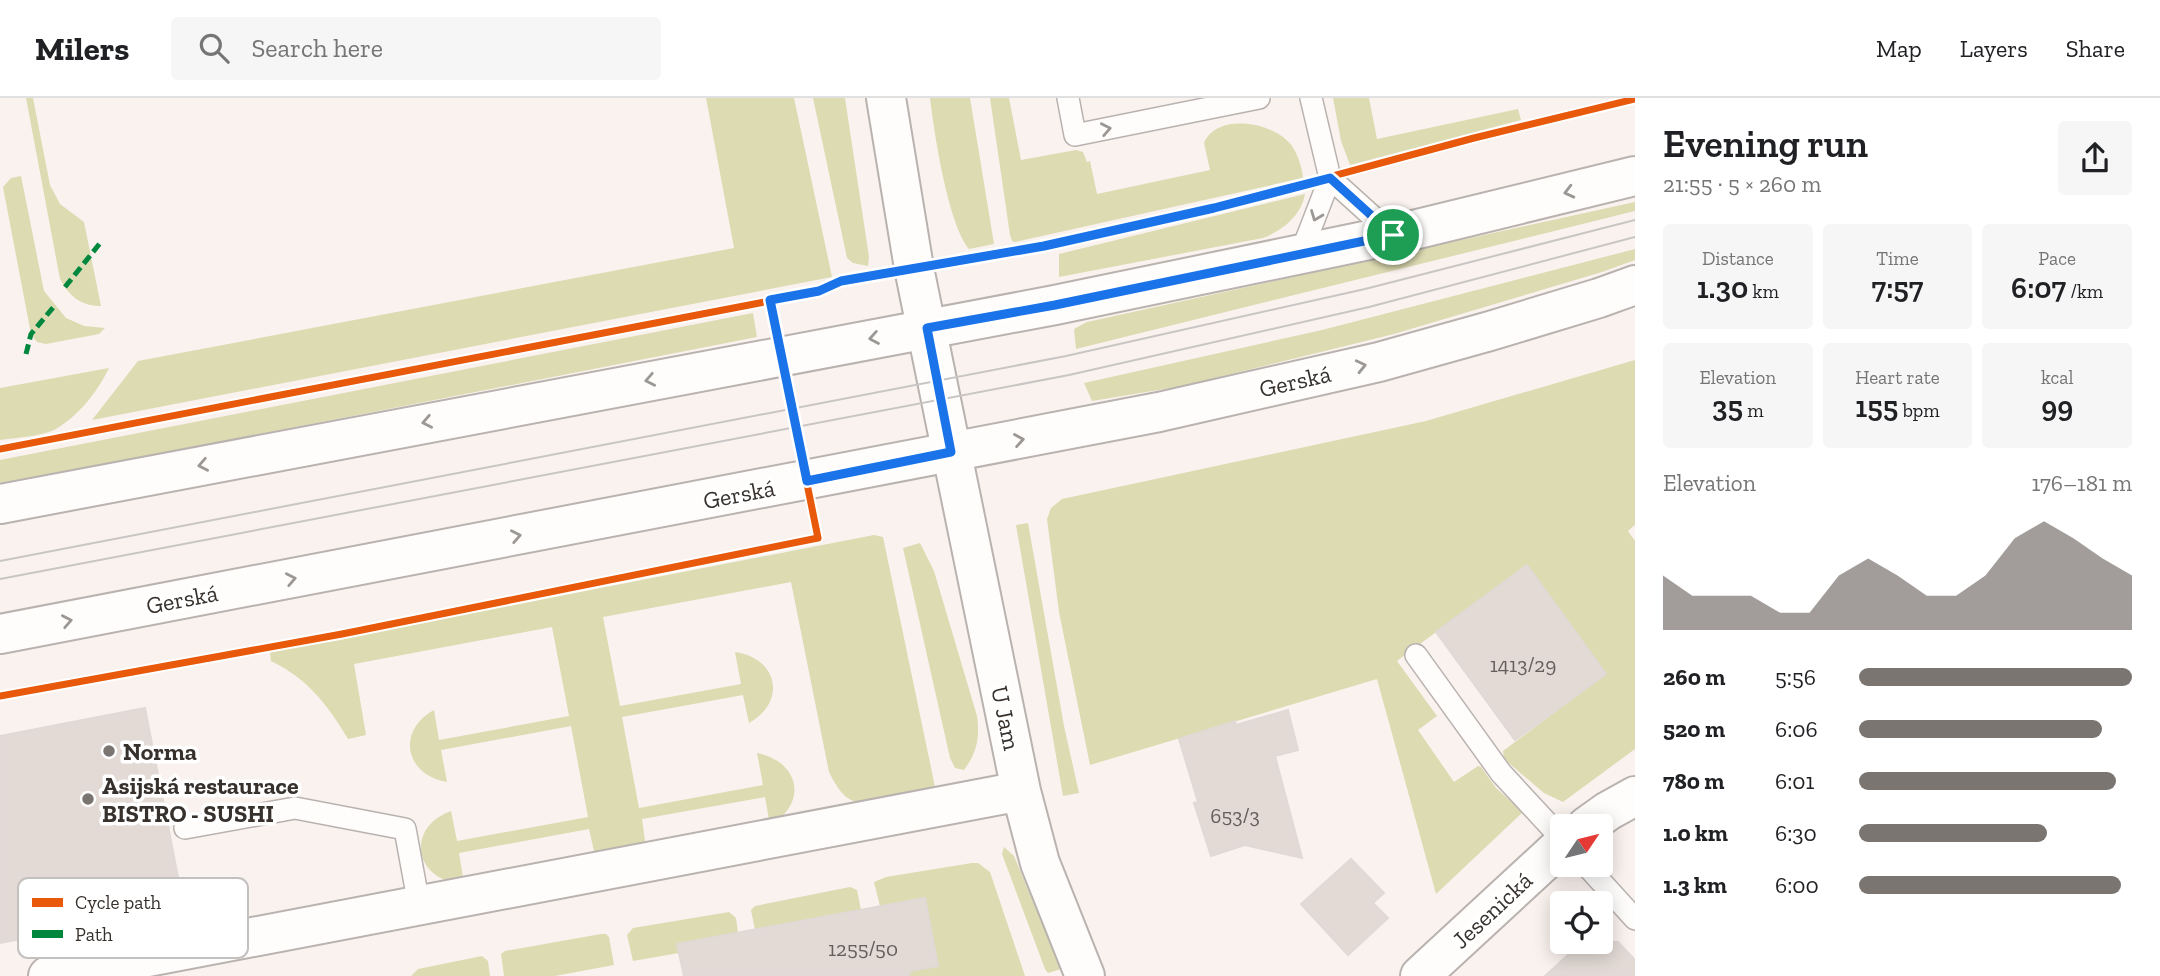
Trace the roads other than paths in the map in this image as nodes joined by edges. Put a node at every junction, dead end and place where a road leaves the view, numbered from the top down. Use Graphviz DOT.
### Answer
graph roads {
  1 [pos="886,98"];
  2 [pos="1068,98"];
  3 [pos="1259,98"];
  4 [pos="1311,98"];
  5 [pos="1183,105"];
  6 [pos="1635,176"];
  7 [pos="1330,178"];
  8 [pos="1393,235"];
  9 [pos="1301,253"];
  10 [pos="1635,285"];
  11 [pos="927,328"];
  12 [pos="951,452"];
  13 [pos="0,503"];
  14 [pos="0,634"];
  15 [pos="1416,654"];
  16 [pos="1021,790"];
  17 [pos="1635,796"];
  18 [pos="1604,814"];
  19 [pos="1550,827"];
  20 [pos="185,828"];
  21 [pos="1550,854"];
  22 [pos="1597,877"];
  23 [pos="419,905"];
  24 [pos="1635,919"];
  25 [pos="248,938"];
  26 [pos="142,958"];
  27 [pos="48,976"];
  28 [pos="1085,976"];
  29 [pos="1420,976"];
  1 -- 11 [label="street, U Jam"];
  2 -- 5 [label="lane, one-way"];
  3 -- 5 [label="lane"];
  4 -- 7 [label="lane"];
  6 -- 8 [label="street, one-way"];
  7 -- 8 [label="lane"];
  7 -- 9 [label="lane, one-way"];
  8 -- 9 [label="street"];
  9 -- 11 [label="street"];
  12 -- 10 [label="street, Gerská, one-way"];
  11 -- 12 [label="street, U Jam"];
  11 -- 13 [label="street, one-way"];
  14 -- 12 [label="street, Gerská, one-way"];
  12 -- 16 [label="street, U Jam"];
  15 -- 19 [label="lane"];
  16 -- 23 [label="street"];
  16 -- 28 [label="street, U Jam"];
  17 -- 18 [label="street"];
  20 -- 23 [label="lane"];
  21 -- 29 [label="street, Jesenická"];
  22 -- 24 [label="lane"];
  23 -- 25 [label="street"];
  26 -- 27 [label="street"];
}
